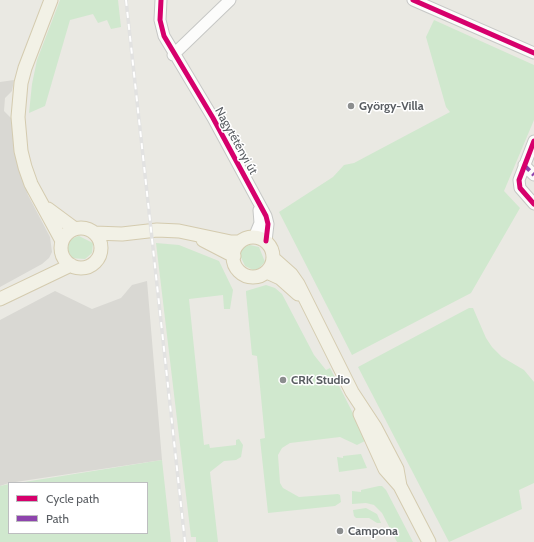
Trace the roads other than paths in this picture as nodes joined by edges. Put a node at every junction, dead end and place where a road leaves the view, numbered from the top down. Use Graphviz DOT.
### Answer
graph roads {
  1 [pos="51,0"];
  2 [pos="161,0"];
  3 [pos="166,0"];
  4 [pos="230,0"];
  5 [pos="413,0"];
  6 [pos="168,44"];
  7 [pos="534,54"];
  8 [pos="174,55"];
  9 [pos="534,141"];
  10 [pos="524,165"];
  11 [pos="534,175"];
  12 [pos="534,204"];
  13 [pos="43,205"];
  14 [pos="75,228"];
  15 [pos="94,233"];
  16 [pos="122,234"];
  17 [pos="190,234"];
  18 [pos="261,238"];
  19 [pos="240,242"];
  20 [pos="62,247"];
  21 [pos="100,250"];
  22 [pos="234,256"];
  23 [pos="273,258"];
  24 [pos="71,265"];
  25 [pos="267,272"];
  26 [pos="41,279"];
  27 [pos="0,299"];
  28 [pos="304,299"];
  29 [pos="430,542"];
  1 -- 13 [label="main road"];
  2 -- 6 [label="street, Nagytétényi út"];
  3 -- 6 [label="street"];
  4 -- 8 [label="street"];
  5 -- 7 [label="street"];
  6 -- 8 [label="street, Nagytétényi út"];
  8 -- 18 [label="street, Nagytétényi út"];
  9 -- 10 [label="street"];
  10 -- 11 [label="street"];
  10 -- 12 [label="street"];
  13 -- 14 [label="main road"];
  13 -- 20 [label="main road"];
  14 -- 15 [label="main road"];
  14 -- 20 [label="main road"];
  15 -- 16 [label="main road"];
  15 -- 21 [label="main road"];
  16 -- 17 [label="main road"];
  16 -- 21 [label="main road"];
  17 -- 19 [label="main road"];
  17 -- 22 [label="main road"];
  18 -- 19 [label="main road"];
  18 -- 23 [label="main road"];
  19 -- 22 [label="main road"];
  20 -- 24 [label="main road"];
  20 -- 26 [label="main road"];
  21 -- 24 [label="main road"];
  22 -- 25 [label="main road"];
  23 -- 25 [label="main road"];
  23 -- 28 [label="main road"];
  24 -- 26 [label="main road"];
  25 -- 28 [label="main road"];
  26 -- 27 [label="main road"];
  28 -- 29 [label="main road"];
}
